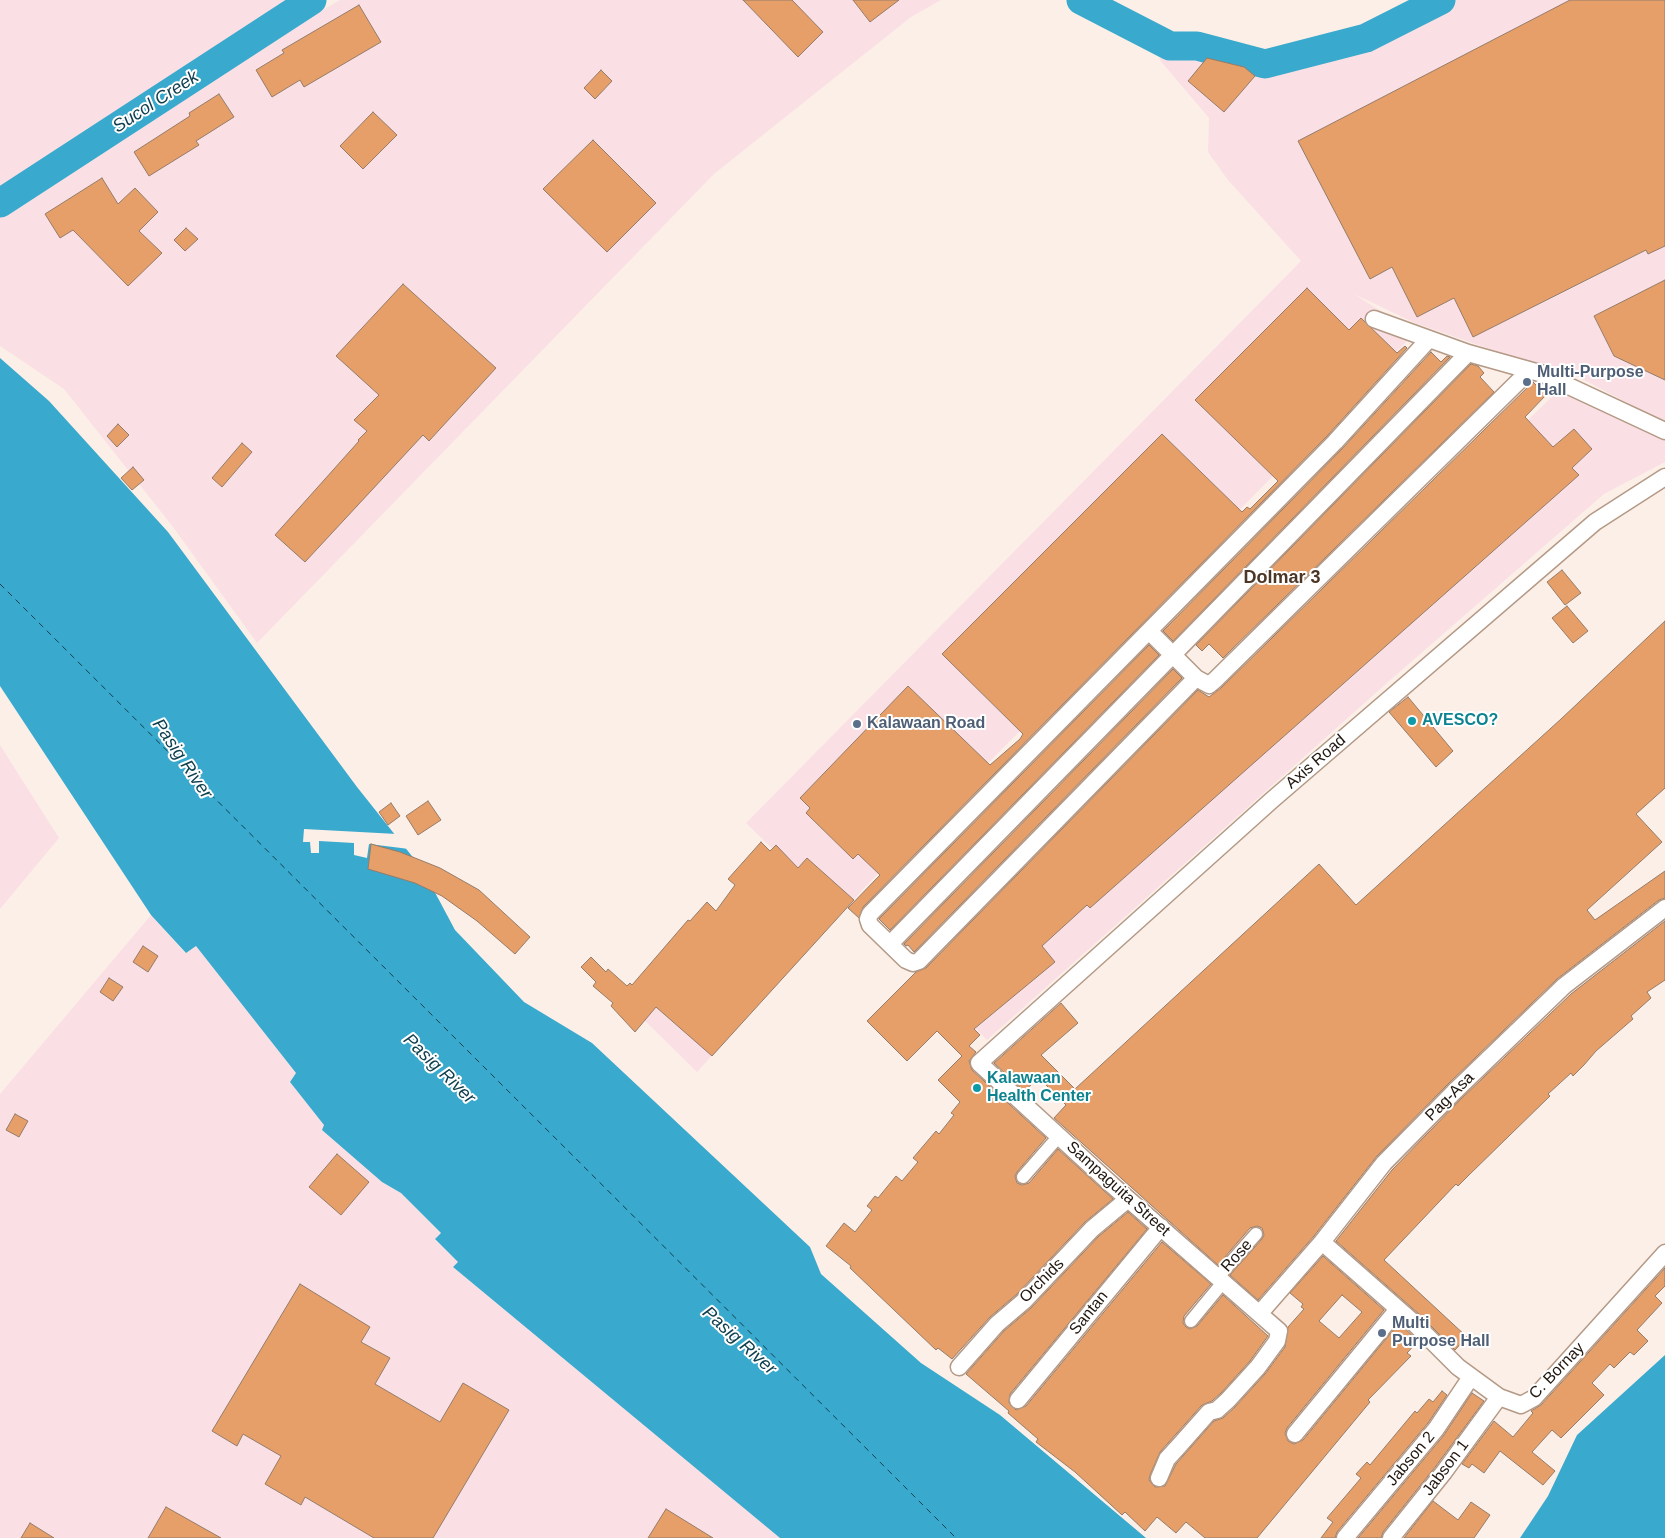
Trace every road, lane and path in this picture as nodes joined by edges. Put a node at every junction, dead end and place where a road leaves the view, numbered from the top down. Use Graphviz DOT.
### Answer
graph roads {
  1 [pos="1374,319"];
  2 [pos="1429,339"];
  3 [pos="1468,353"];
  4 [pos="1528,372"];
  5 [pos="1665,431"];
  6 [pos="1665,477"];
  7 [pos="1148,631"];
  8 [pos="1174,654"];
  9 [pos="1196,678"];
  10 [pos="1665,908"];
  11 [pos="890,944"];
  12 [pos="979,1063"];
  13 [pos="1059,1136"];
  14 [pos="1023,1177"];
  15 [pos="1128,1199"];
  16 [pos="1161,1227"];
  17 [pos="1256,1234"];
  18 [pos="1322,1242"];
  19 [pos="1665,1253"];
  20 [pos="1221,1279"];
  21 [pos="1398,1308"];
  22 [pos="1260,1313"];
  23 [pos="1191,1321"];
  24 [pos="959,1367"];
  25 [pos="1471,1377"];
  26 [pos="1499,1397"];
  27 [pos="1018,1400"];
  28 [pos="1295,1434"];
  29 [pos="1159,1478"];
  30 [pos="1346,1538"];
  31 [pos="1391,1538"];
  1 -- 2 [label="street"];
  2 -- 3 [label="street"];
  2 -- 7 [label="street"];
  3 -- 4 [label="street"];
  3 -- 8 [label="street"];
  4 -- 5 [label="street"];
  4 -- 9 [label="street"];
  6 -- 12 [label="street, Axis Road"];
  7 -- 8 [label="street"];
  7 -- 11 [label="street"];
  8 -- 9 [label="street"];
  8 -- 11 [label="street"];
  9 -- 11 [label="street"];
  10 -- 18 [label="street, Pag-Asa"];
  12 -- 13 [label="street, Sampaguita Street"];
  13 -- 14 [label="street"];
  13 -- 15 [label="street, Sampaguita Street"];
  15 -- 16 [label="street, Sampaguita Street"];
  15 -- 24 [label="street, Orchids"];
  16 -- 20 [label="street, Sampaguita Street"];
  16 -- 27 [label="street, Santan"];
  17 -- 20 [label="street, Rose"];
  18 -- 21 [label="street, C. Bornay"];
  18 -- 22 [label="street, Pag-Asa"];
  19 -- 26 [label="street, C. Bornay"];
  20 -- 22 [label="street, Sampaguita Street"];
  20 -- 23 [label="street, Rose"];
  21 -- 25 [label="street, C. Bornay"];
  21 -- 28 [label="street"];
  22 -- 29 [label="street, Sampaguita Street"];
  25 -- 26 [label="street, C. Bornay"];
  25 -- 30 [label="street, Jabson 2"];
  26 -- 31 [label="street, Jabson 1"];
}
